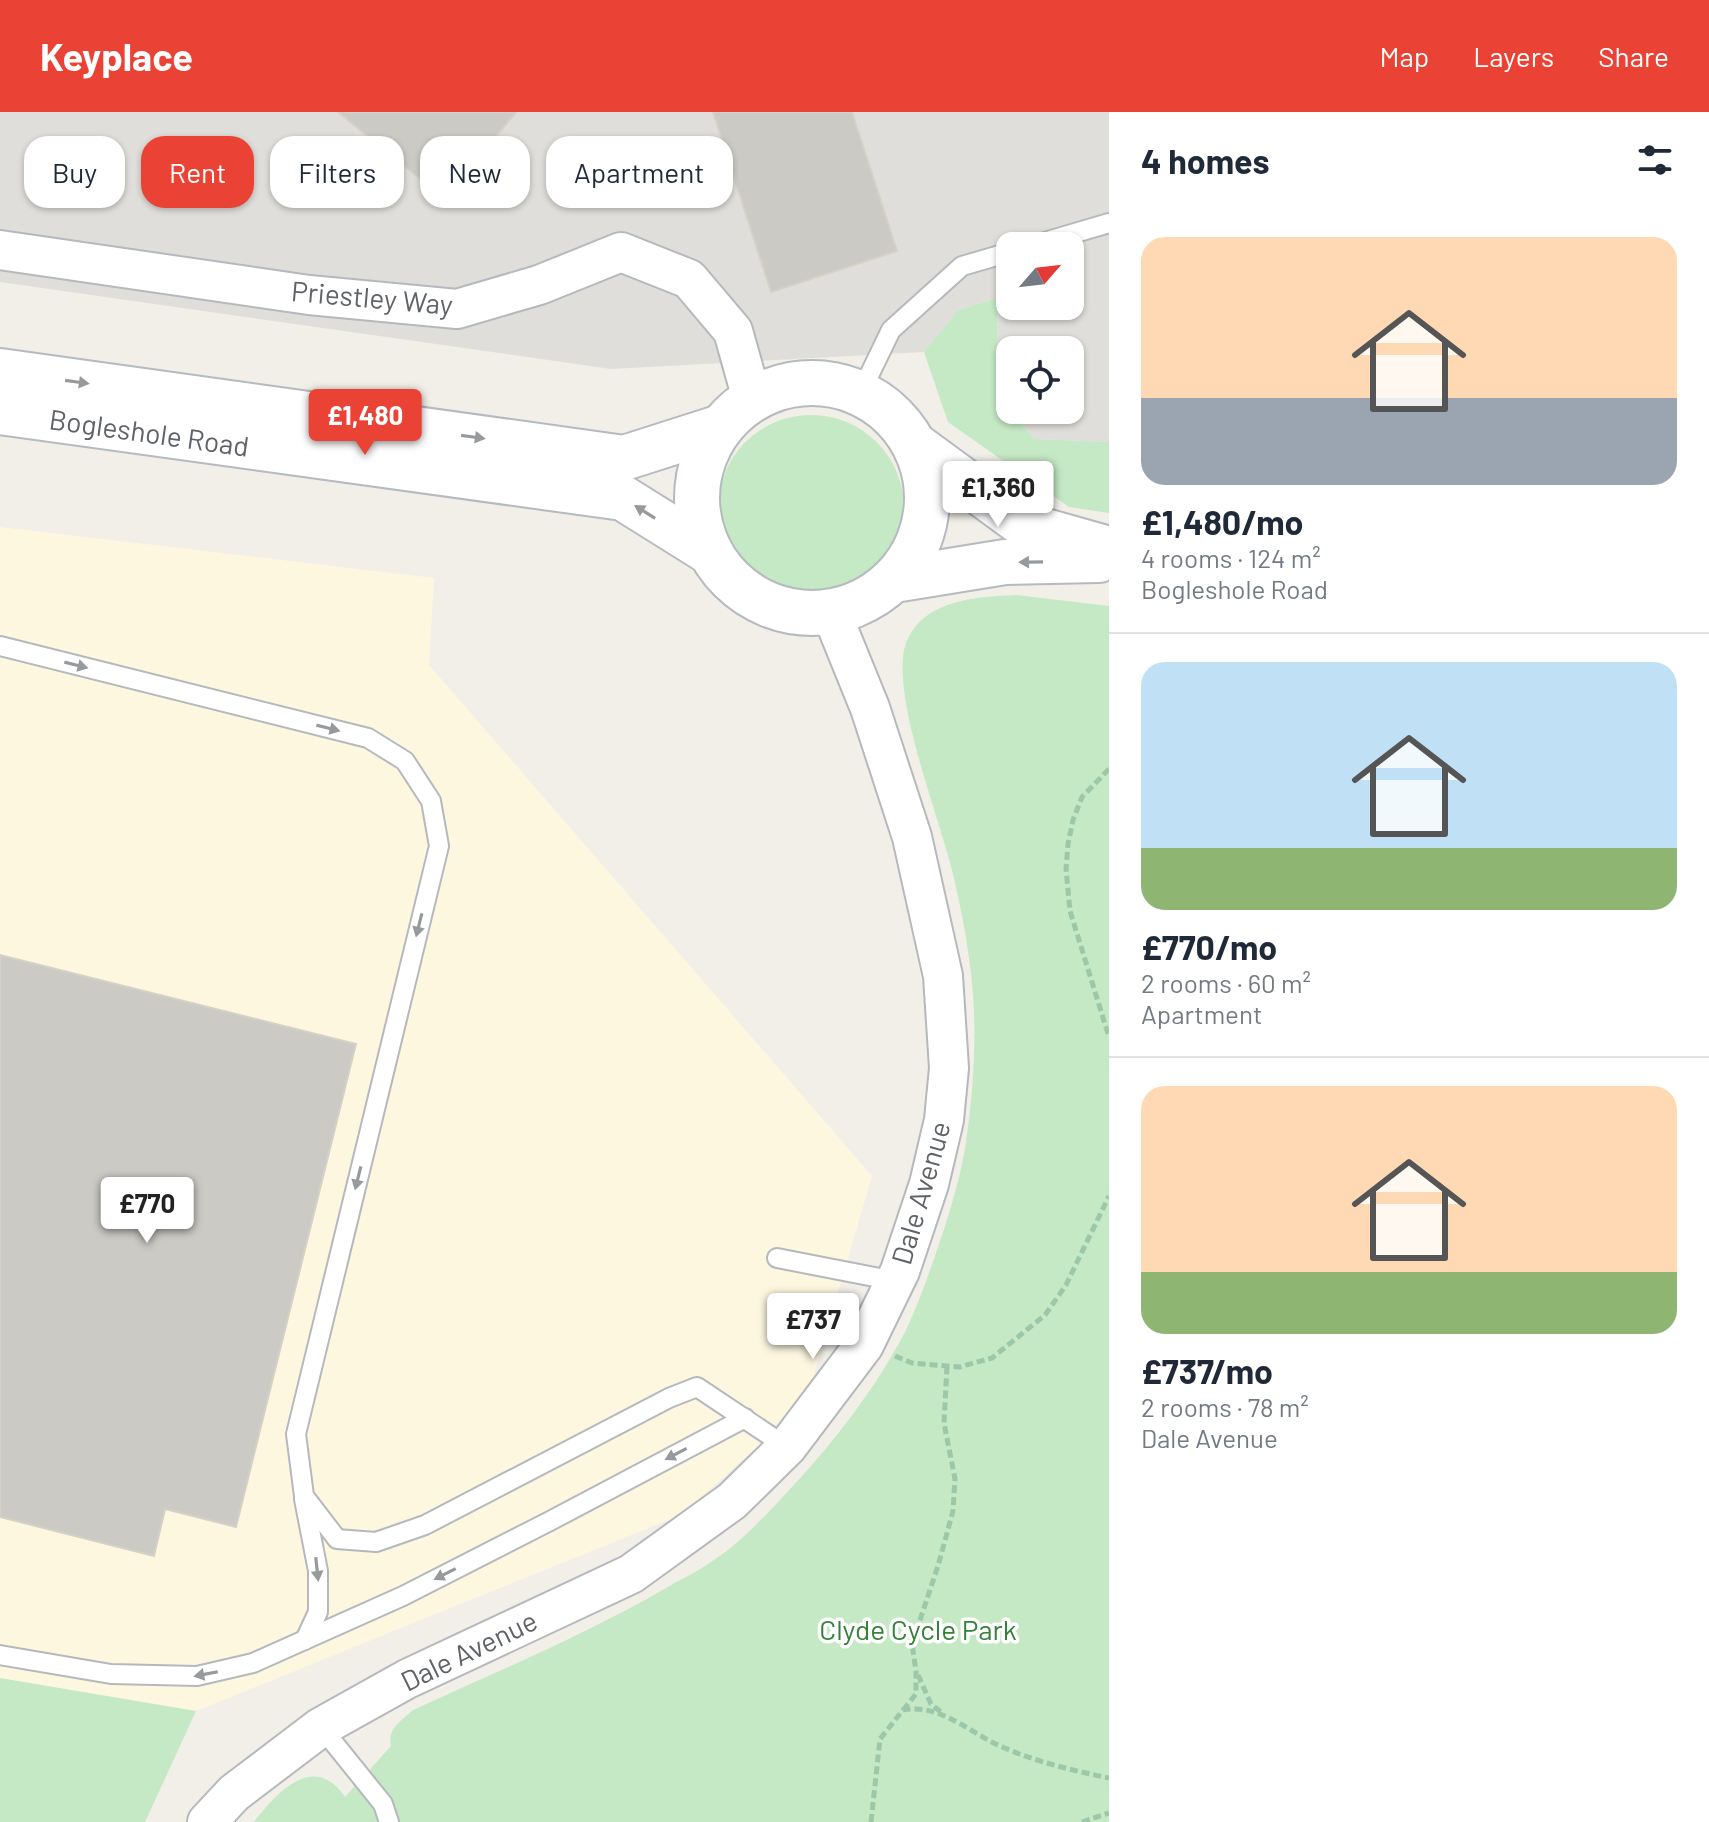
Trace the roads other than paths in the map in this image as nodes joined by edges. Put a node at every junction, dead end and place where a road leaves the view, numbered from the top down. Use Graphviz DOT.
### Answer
graph roads {
  1 [pos="1109,223"];
  2 [pos="1078,232"];
  3 [pos="0,250"];
  4 [pos="996,256"];
  5 [pos="0,371"];
  6 [pos="861,392"];
  7 [pos="0,412"];
  8 [pos="736,413"];
  9 [pos="915,445"];
  10 [pos="1109,549"];
  11 [pos="711,553"];
  12 [pos="1109,560"];
  13 [pos="894,580"];
  14 [pos="831,612"];
  15 [pos="0,646"];
  16 [pos="777,1258"];
  17 [pos="895,1281"];
  18 [pos="745,1418"];
  19 [pos="787,1447"];
  20 [pos="304,1496"];
  21 [pos="305,1640"];
  22 [pos="0,1655"];
  23 [pos="321,1727"];
  24 [pos="207,1822"];
  25 [pos="389,1822"];
  1 -- 2 [label="lane"];
  3 -- 8 [label="street, Priestley Way"];
  4 -- 6 [label="lane"];
  5 -- 8 [label="street, Bogleshole Road, one-way"];
  6 -- 8 [label="street"];
  6 -- 9 [label="street"];
  11 -- 7 [label="street, Bogleshole Road, one-way"];
  8 -- 11 [label="street"];
  9 -- 10 [label="street"];
  9 -- 13 [label="street"];
  11 -- 14 [label="street"];
  12 -- 13 [label="street, one-way"];
  13 -- 14 [label="street"];
  14 -- 17 [label="street, Dale Avenue"];
  15 -- 20 [label="lane, one-way"];
  16 -- 17 [label="lane"];
  17 -- 19 [label="street, Dale Avenue"];
  18 -- 19 [label="lane"];
  18 -- 20 [label="lane"];
  18 -- 21 [label="lane, one-way"];
  19 -- 23 [label="street, Dale Avenue"];
  20 -- 21 [label="lane, one-way"];
  21 -- 22 [label="lane, one-way"];
  23 -- 24 [label="street, Dale Avenue"];
  23 -- 25 [label="lane"];
}
